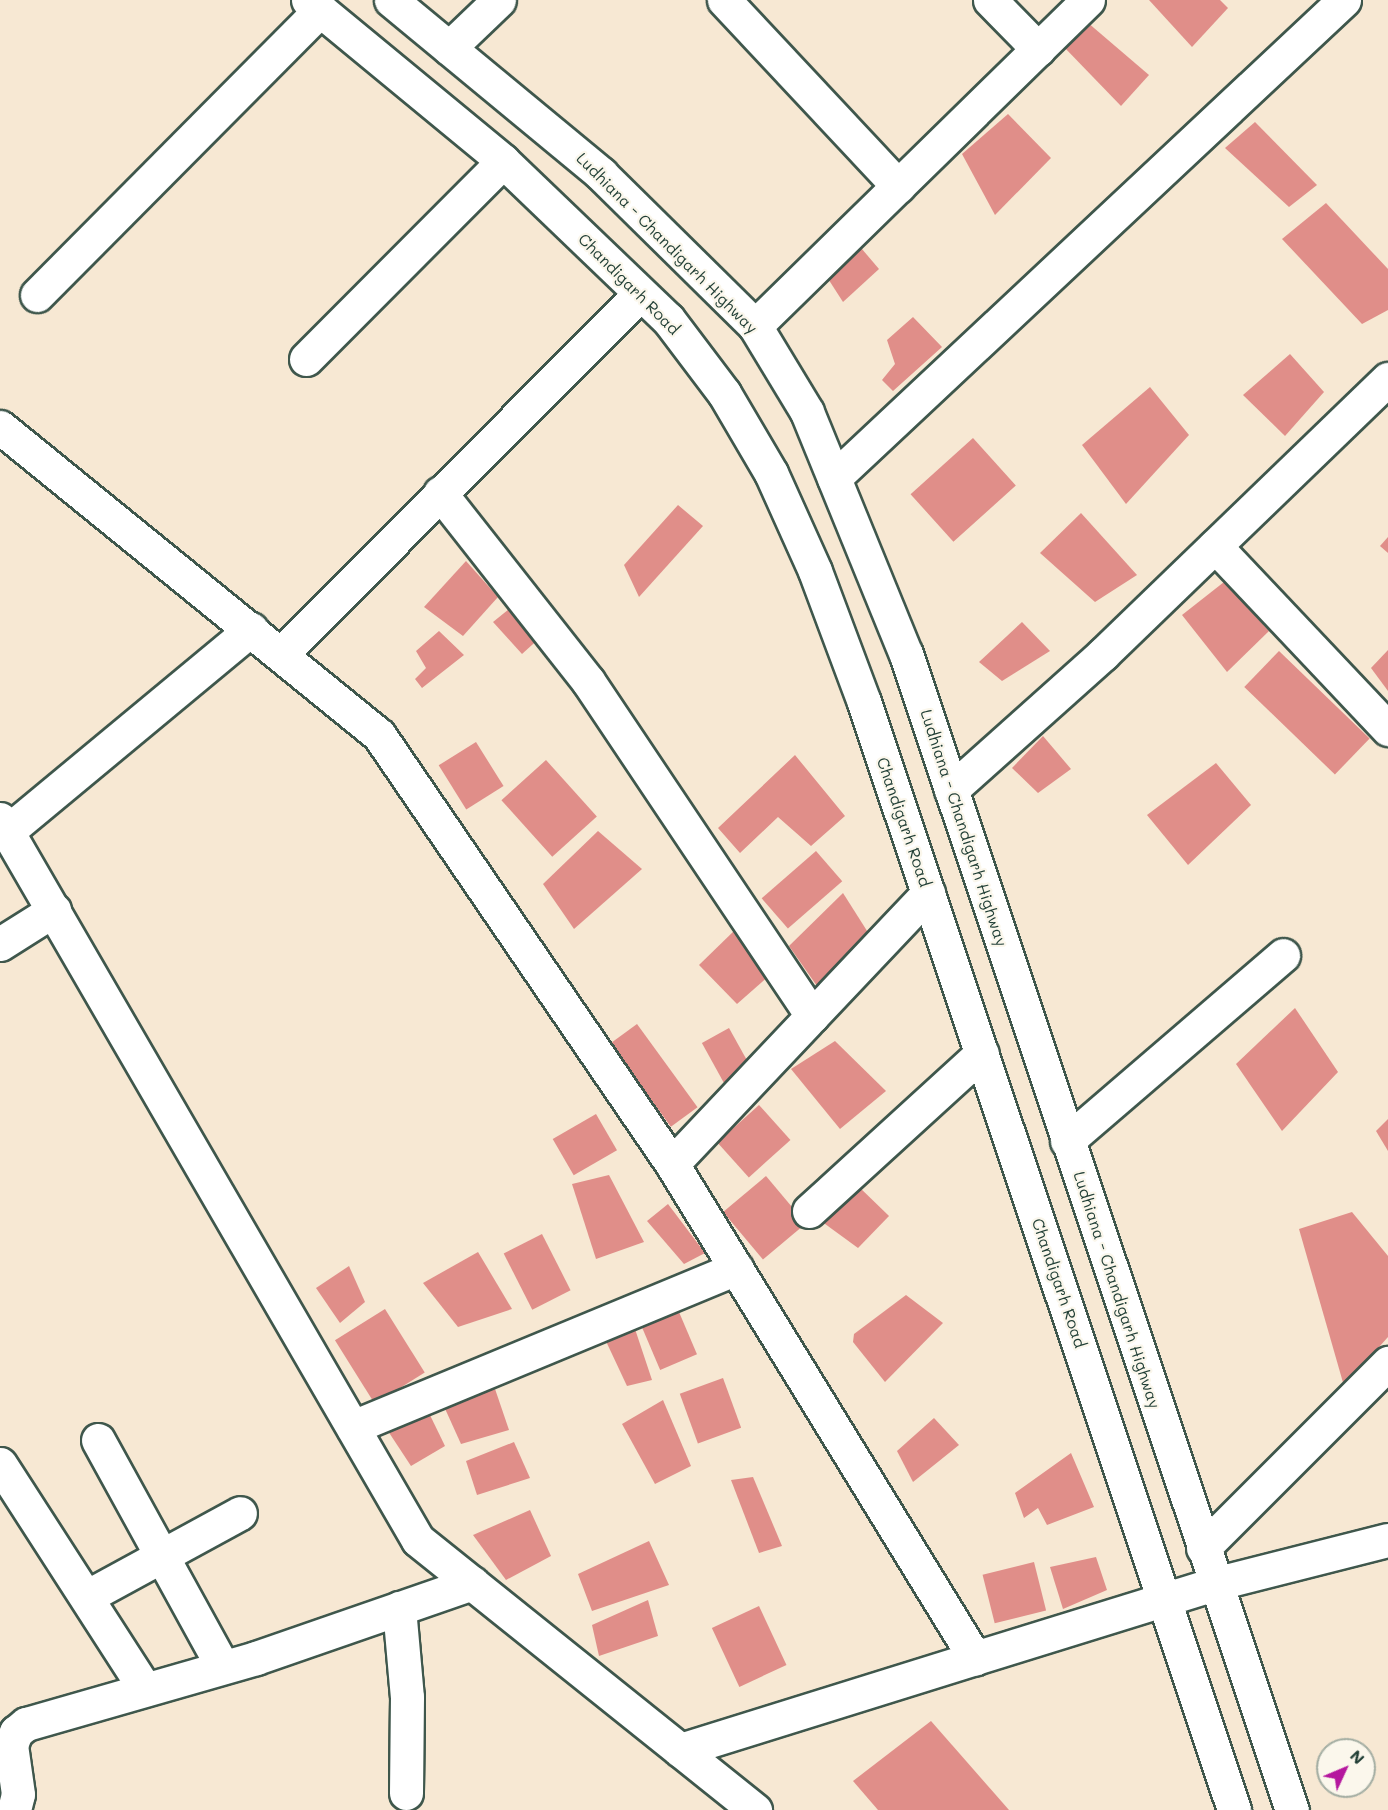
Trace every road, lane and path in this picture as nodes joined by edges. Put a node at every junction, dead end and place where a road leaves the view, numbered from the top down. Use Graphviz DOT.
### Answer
graph roads {
  1 [pos="391,0"];
  2 [pos="499,0"];
  3 [pos="724,0"];
  4 [pos="990,0"];
  5 [pos="1088,0"];
  6 [pos="1344,0"];
  7 [pos="314,5"];
  8 [pos="449,48"];
  9 [pos="1038,49"];
  10 [pos="503,161"];
  11 [pos="898,186"];
  12 [pos="641,293"];
  13 [pos="37,295"];
  14 [pos="755,326"];
  15 [pos="306,359"];
  16 [pos="1382,395"];
  17 [pos="0,427"];
  18 [pos="834,478"];
  19 [pos="440,493"];
  20 [pos="1215,546"];
  21 [pos="251,629"];
  22 [pos="282,653"];
  23 [pos="1388,729"];
  24 [pos="951,790"];
  25 [pos="4,825"];
  26 [pos="928,893"];
  27 [pos="54,910"];
  28 [pos="0,944"];
  29 [pos="1283,955"];
  30 [pos="812,1016"];
  31 [pos="982,1053"];
  32 [pos="1067,1141"];
  33 [pos="672,1164"];
  34 [pos="809,1211"];
  35 [pos="736,1268"];
  36 [pos="1388,1363"];
  37 [pos="353,1427"];
  38 [pos="98,1440"];
  39 [pos="0,1464"];
  40 [pos="240,1513"];
  41 [pos="1388,1540"];
  42 [pos="1203,1548"];
  43 [pos="162,1556"];
  44 [pos="472,1582"];
  45 [pos="1215,1584"];
  46 [pos="88,1596"];
  47 [pos="1164,1600"];
  48 [pos="399,1608"];
  49 [pos="975,1658"];
  50 [pos="223,1667"];
  51 [pos="145,1689"];
  52 [pos="6,1734"];
  53 [pos="680,1750"];
  54 [pos="406,1793"];
  55 [pos="735,1804"];
  56 [pos="14,1810"];
  57 [pos="1234,1810"];
  58 [pos="1292,1810"];
  1 -- 8 [label="street, Ludhiana - Chandigarh Highway"];
  2 -- 8 [label="street"];
  3 -- 11 [label="street"];
  4 -- 9 [label="street"];
  5 -- 9 [label="street"];
  6 -- 18 [label="street"];
  7 -- 10 [label="street, Chandigarh Road"];
  7 -- 13 [label="street"];
  8 -- 14 [label="street, Ludhiana - Chandigarh Highway"];
  9 -- 11 [label="street"];
  10 -- 12 [label="street, Chandigarh Road"];
  10 -- 15 [label="street"];
  11 -- 14 [label="street"];
  12 -- 19 [label="street"];
  12 -- 26 [label="street, Chandigarh Road"];
  14 -- 18 [label="street, Ludhiana - Chandigarh Highway"];
  16 -- 20 [label="street"];
  17 -- 21 [label="street"];
  18 -- 24 [label="street, Ludhiana - Chandigarh Highway"];
  19 -- 22 [label="street"];
  19 -- 30 [label="street"];
  20 -- 23 [label="street"];
  20 -- 24 [label="street"];
  21 -- 22 [label="street"];
  21 -- 25 [label="street"];
  22 -- 33 [label="street"];
  24 -- 32 [label="street, Ludhiana - Chandigarh Highway"];
  25 -- 27 [label="street"];
  26 -- 30 [label="street"];
  26 -- 31 [label="street, Chandigarh Road"];
  27 -- 28 [label="street"];
  27 -- 37 [label="street"];
  29 -- 32 [label="street"];
  30 -- 33 [label="street"];
  31 -- 34 [label="street"];
  31 -- 47 [label="street, Chandigarh Road"];
  32 -- 42 [label="street, Ludhiana - Chandigarh Highway"];
  33 -- 35 [label="street"];
  35 -- 37 [label="street"];
  35 -- 49 [label="street"];
  36 -- 42 [label="street"];
  37 -- 44 [label="street"];
  38 -- 43 [label="street"];
  39 -- 46 [label="street"];
  40 -- 43 [label="street"];
  41 -- 45 [label="street"];
  42 -- 45 [label="street, Ludhiana - Chandigarh Highway"];
  43 -- 46 [label="street"];
  43 -- 50 [label="street"];
  44 -- 48 [label="street"];
  44 -- 53 [label="street"];
  45 -- 47 [label="street"];
  45 -- 58 [label="street, Ludhiana - Chandigarh Highway"];
  46 -- 51 [label="street"];
  47 -- 49 [label="street"];
  47 -- 57 [label="street, Chandigarh Road"];
  48 -- 50 [label="street"];
  48 -- 54 [label="street"];
  49 -- 53 [label="street"];
  50 -- 51 [label="street"];
  51 -- 52 [label="street"];
  52 -- 56 [label="street"];
  53 -- 55 [label="street"];
}
